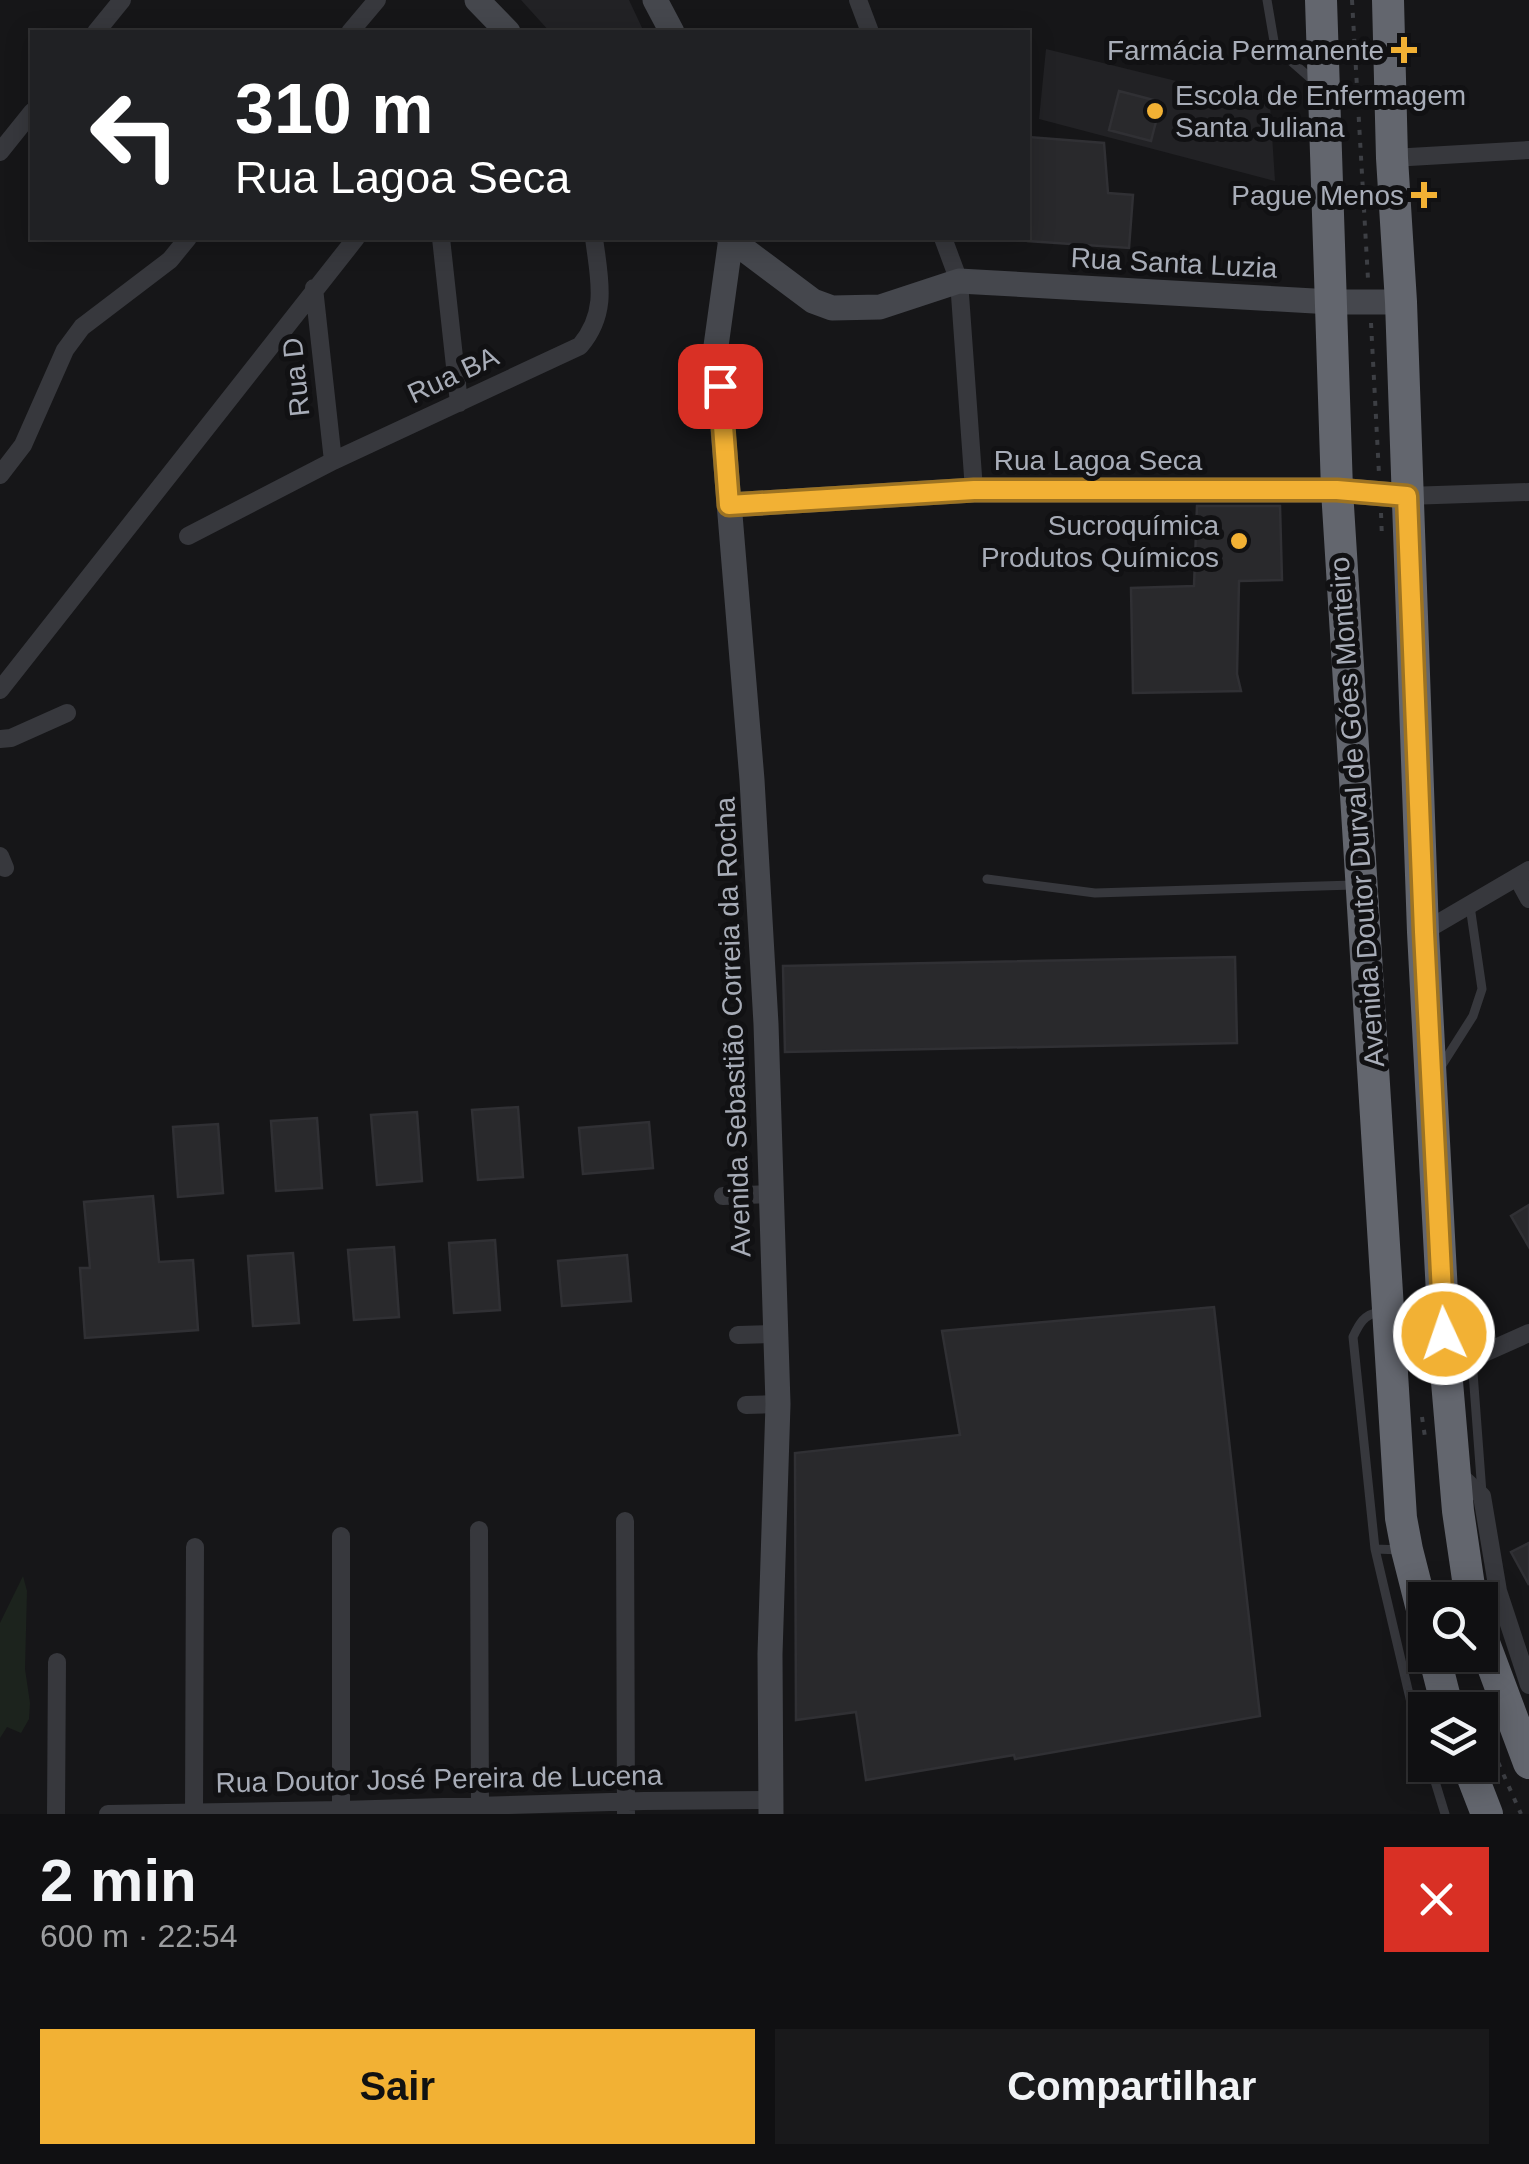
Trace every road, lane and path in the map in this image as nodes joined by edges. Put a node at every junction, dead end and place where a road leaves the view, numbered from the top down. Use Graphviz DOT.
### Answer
graph roads {
  1 [pos="122,0"];
  2 [pos="377,0"];
  3 [pos="476,0"];
  4 [pos="656,0"];
  5 [pos="858,0"];
  6 [pos="1267,0"];
  7 [pos="1321,0"];
  8 [pos="1388,0"];
  9 [pos="98,30"];
  10 [pos="352,30"];
  11 [pos="506,30"];
  12 [pos="671,30"];
  13 [pos="869,30"];
  14 [pos="1324,90"];
  15 [pos="30,114"];
  16 [pos="1529,150"];
  17 [pos="0,152"];
  18 [pos="1392,158"];
  19 [pos="186,240"];
  20 [pos="354,240"];
  21 [pos="441,240"];
  22 [pos="594,240"];
  23 [pos="730,240"];
  24 [pos="733,240"];
  25 [pos="945,240"];
  26 [pos="959,281"];
  27 [pos="314,288"];
  28 [pos="1332,302"];
  29 [pos="1401,302"];
  30 [pos="459,403"];
  31 [pos="333,461"];
  32 [pos="0,474"];
  33 [pos="974,490"];
  34 [pos="1337,490"];
  35 [pos="1529,492"];
  36 [pos="1407,496"];
  37 [pos="729,505"];
  38 [pos="188,536"];
  39 [pos="0,690"];
  40 [pos="67,713"];
  41 [pos="0,739"];
  42 [pos="1523,873"];
  43 [pos="986,879"];
  44 [pos="1362,884"];
  45 [pos="1529,898"];
  46 [pos="1470,905"];
  47 [pos="1424,932"];
  48 [pos="1431,1084"];
  49 [pos="770,1194"];
  50 [pos="724,1196"];
  51 [pos="1529,1333"];
  52 [pos="776,1334"];
  53 [pos="738,1335"];
  54 [pos="1459,1364"];
  55 [pos="778,1404"];
  56 [pos="746,1405"];
  57 [pos="1454,1470"];
  58 [pos="1482,1496"];
  59 [pos="625,1521"];
  60 [pos="479,1530"];
  61 [pos="341,1536"];
  62 [pos="195,1547"];
  63 [pos="1391,1550"];
  64 [pos="1469,1582"];
  65 [pos="1408,1586"];
  66 [pos="56,1662"];
  67 [pos="1495,1672"];
  68 [pos="1529,1685"];
  69 [pos="1415,1692"];
  70 [pos="1498,1763"];
  71 [pos="1529,1763"];
  72 [pos="1436,1782"];
  73 [pos="1475,1782"];
  74 [pos="771,1807"];
  75 [pos="626,1808"];
  76 [pos="480,1810"];
  77 [pos="341,1812"];
  78 [pos="194,1813"];
  79 [pos="56,1814"];
  80 [pos="108,1814"];
  81 [pos="1446,1814"];
  82 [pos="1487,1814"];
  83 [pos="1521,1814"];
  1 -- 9 [label="street"];
  2 -- 10 [label="street"];
  3 -- 11 [label="street"];
  4 -- 12 [label="street"];
  5 -- 13 [label="street"];
  6 -- 14 [label="lane"];
  7 -- 14 [label="highway, Avenida Doutor Durval de Góes Monteiro"];
  8 -- 18 [label="highway, Avenida Doutor Durval de Góes Monteiro"];
  14 -- 28 [label="highway, Avenida Doutor Durval de Góes Monteiro"];
  15 -- 17 [label="street"];
  16 -- 18 [label="street"];
  18 -- 29 [label="highway, Avenida Doutor Durval de Góes Monteiro"];
  19 -- 32 [label="street"];
  20 -- 27 [label="street"];
  21 -- 30 [label="street"];
  22 -- 30 [label="street, Rua BA"];
  23 -- 37 [label="street, Avenida Sebastião Correia da Rocha"];
  24 -- 26 [label="street, Rua Santa Luzia"];
  25 -- 26 [label="street"];
  26 -- 28 [label="street, Rua Santa Luzia"];
  26 -- 33 [label="street"];
  27 -- 31 [label="street, Rua D"];
  27 -- 39 [label="street"];
  28 -- 29 [label="street, Rua Santa Luzia"];
  28 -- 34 [label="highway, Avenida Doutor Durval de Góes Monteiro"];
  29 -- 36 [label="highway, Avenida Doutor Durval de Góes Monteiro"];
  30 -- 31 [label="street, Rua BA"];
  31 -- 38 [label="street, Rua BA"];
  33 -- 34 [label="street, Rua Lagoa Seca"];
  33 -- 37 [label="street, Rua Lagoa Seca"];
  34 -- 36 [label="street, Rua Lagoa Seca"];
  34 -- 44 [label="highway, Avenida Doutor Durval de Góes Monteiro"];
  35 -- 36 [label="street"];
  36 -- 47 [label="highway, Avenida Doutor Durval de Góes Monteiro"];
  37 -- 49 [label="street, Avenida Sebastião Correia da Rocha"];
  40 -- 41 [label="street"];
  42 -- 45 [label="street"];
  42 -- 46 [label="street"];
  43 -- 44 [label="lane"];
  44 -- 63 [label="highway, Avenida Doutor Durval de Góes Monteiro"];
  46 -- 47 [label="street"];
  46 -- 48 [label="lane"];
  47 -- 48 [label="highway, Avenida Doutor Durval de Góes Monteiro"];
  48 -- 54 [label="highway, Avenida Doutor Durval de Góes Monteiro"];
  49 -- 50 [label="street"];
  49 -- 52 [label="street, Avenida Sebastião Correia da Rocha"];
  51 -- 54 [label="street"];
  52 -- 53 [label="street"];
  52 -- 55 [label="street, Avenida Sebastião Correia da Rocha"];
  54 -- 57 [label="highway, Avenida Doutor Durval de Góes Monteiro"];
  54 -- 58 [label="lane"];
  55 -- 56 [label="street"];
  55 -- 74 [label="street, Avenida Sebastião Correia da Rocha"];
  57 -- 58 [label="street"];
  57 -- 64 [label="highway, Avenida Doutor Durval de Góes Monteiro"];
  58 -- 68 [label="street"];
  59 -- 75 [label="street"];
  60 -- 76 [label="street"];
  61 -- 77 [label="street"];
  62 -- 78 [label="street"];
  63 -- 65 [label="highway, Avenida Doutor Durval de Góes Monteiro"];
  63 -- 69 [label="lane"];
  66 -- 79 [label="street"];
  67 -- 71 [label="highway"];
  70 -- 83 [label="path"];
  72 -- 81 [label="lane"];
  73 -- 82 [label="highway"];
  74 -- 75 [label="street, Rua Doutor José Pereira de Lucena"];
  75 -- 76 [label="street, Rua Doutor José Pereira de Lucena"];
  76 -- 77 [label="street, Rua Doutor José Pereira de Lucena"];
  77 -- 78 [label="street, Rua Doutor José Pereira de Lucena"];
  78 -- 80 [label="street, Rua Doutor José Pereira de Lucena"];
}
